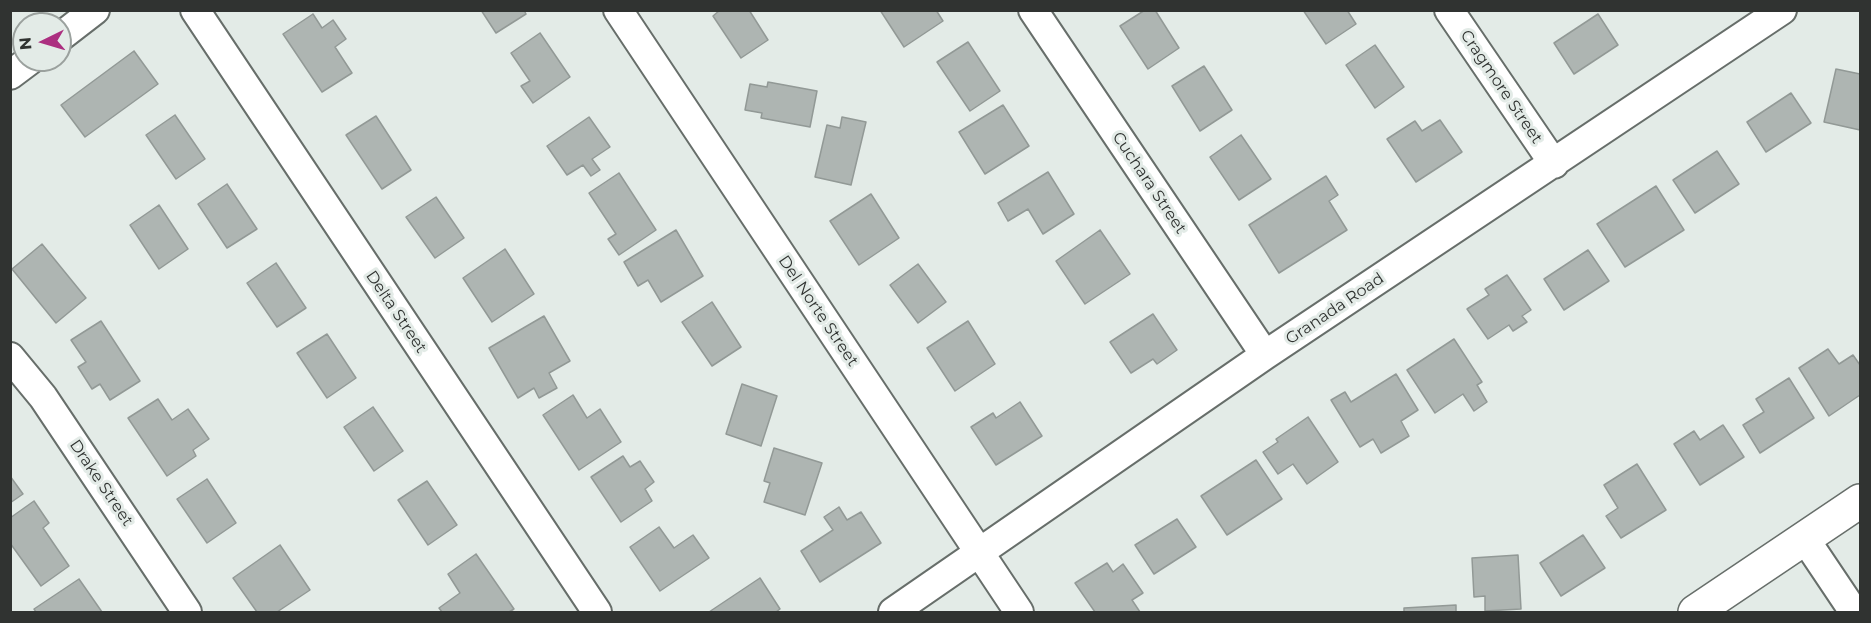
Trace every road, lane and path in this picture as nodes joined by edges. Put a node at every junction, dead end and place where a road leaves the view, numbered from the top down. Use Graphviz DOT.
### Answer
graph roads {
  1 [pos="95,10"];
  2 [pos="195,10"];
  3 [pos="618,10"];
  4 [pos="1033,10"];
  5 [pos="1449,10"];
  6 [pos="1782,10"];
  7 [pos="72,28"];
  8 [pos="1554,164"];
  9 [pos="1265,355"];
  10 [pos="10,357"];
  11 [pos="1860,501"];
  12 [pos="1805,539"];
  13 [pos="980,554"];
  14 [pos="187,612"];
  15 [pos="597,612"];
  16 [pos="893,612"];
  17 [pos="1019,612"];
  18 [pos="1695,612"];
  19 [pos="1854,612"];
  1 -- 7 [label="street"];
  2 -- 15 [label="street, Delta Street"];
  3 -- 13 [label="street, Del Norte Street"];
  4 -- 9 [label="street, Cuchara Street"];
  5 -- 8 [label="street, Cragmore Street"];
  6 -- 8 [label="street, Granada Road"];
  8 -- 9 [label="street, Granada Road"];
  9 -- 13 [label="street, Granada Road"];
  10 -- 14 [label="street, Drake Street"];
  11 -- 12 [label="street"];
  12 -- 18 [label="street"];
  12 -- 19 [label="street"];
  13 -- 16 [label="street, Granada Road"];
  13 -- 17 [label="street, Del Norte Street"];
}
